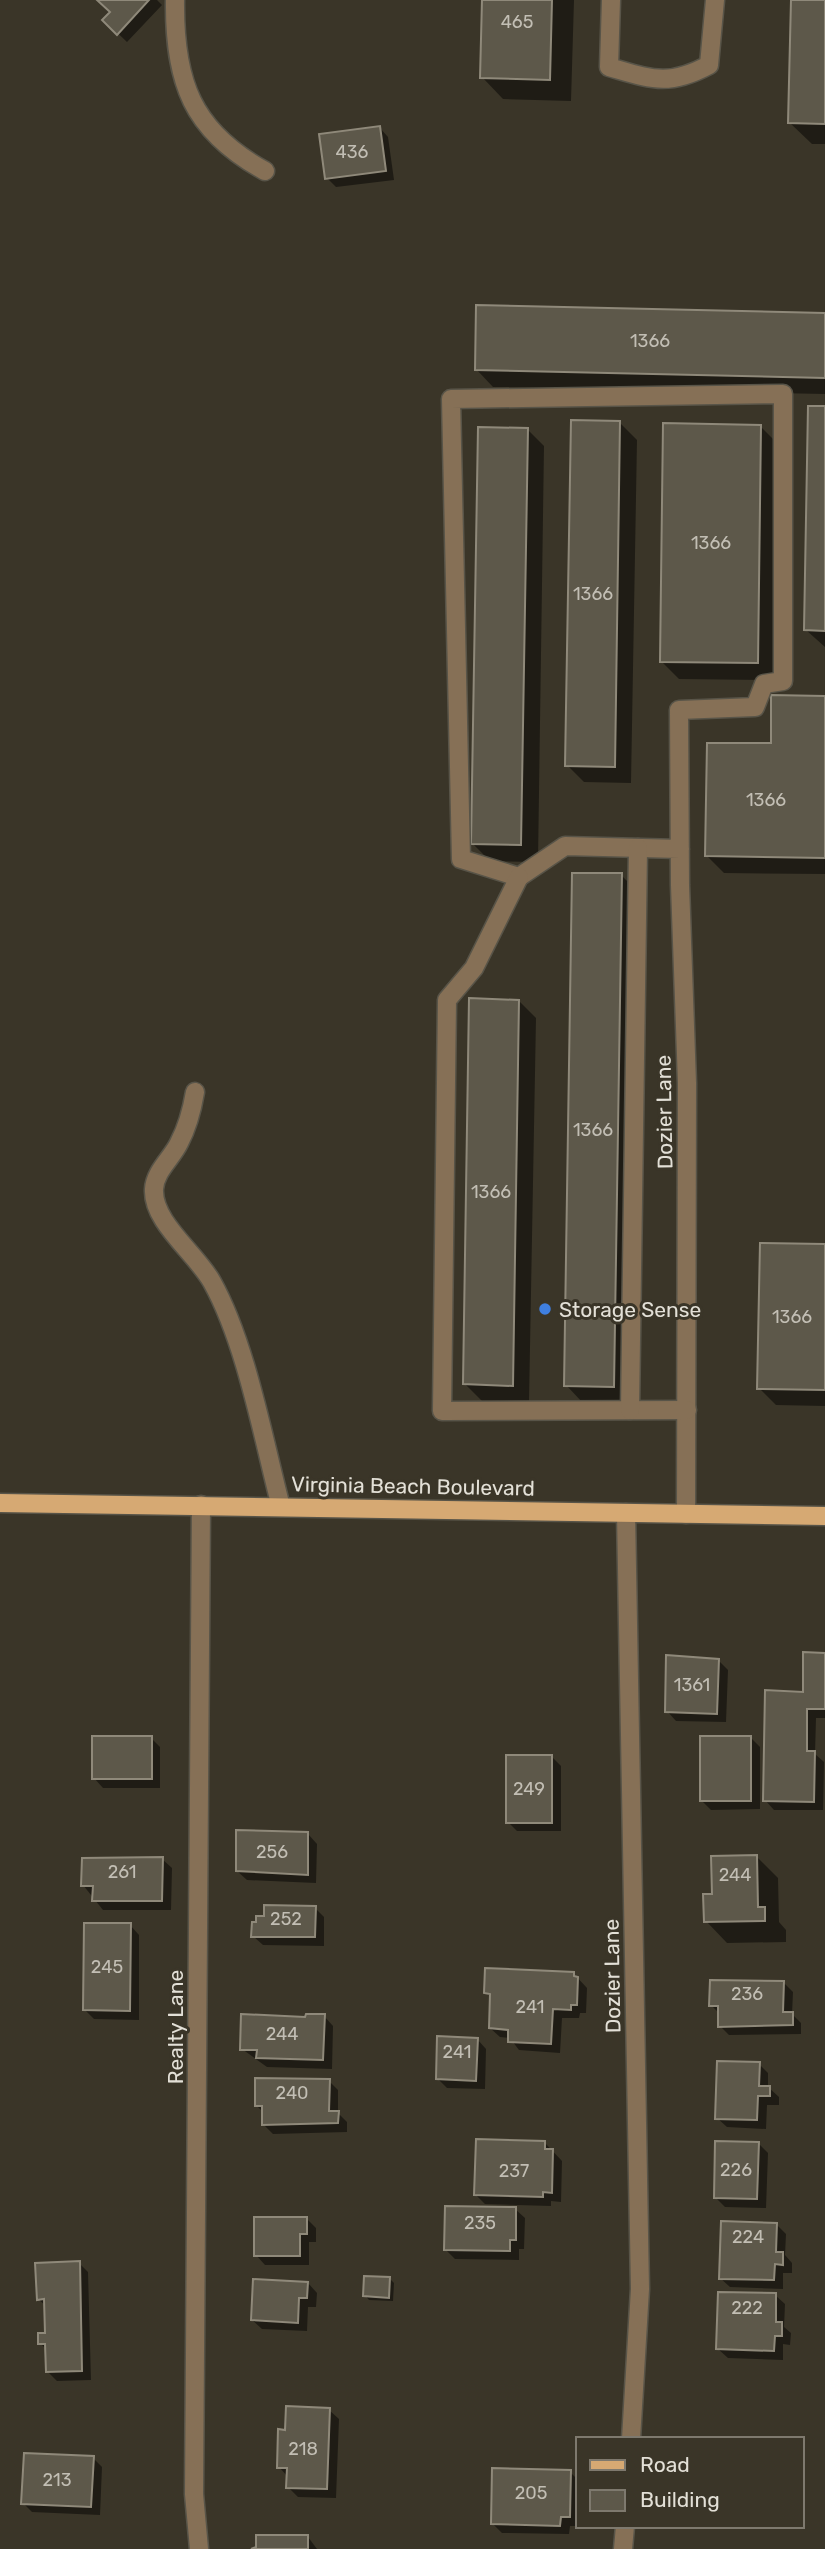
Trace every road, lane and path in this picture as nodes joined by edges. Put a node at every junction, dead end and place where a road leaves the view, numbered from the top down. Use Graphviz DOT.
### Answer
graph roads {
  1 [pos="175,0"];
  2 [pos="611,0"];
  3 [pos="715,0"];
  4 [pos="265,171"];
  5 [pos="638,848"];
  6 [pos="680,849"];
  7 [pos="519,877"];
  8 [pos="195,1092"];
  9 [pos="630,1410"];
  10 [pos="687,1410"];
  11 [pos="0,1503"];
  12 [pos="201,1505"];
  13 [pos="281,1507"];
  14 [pos="626,1513"];
  15 [pos="686,1514"];
  16 [pos="825,1516"];
  17 [pos="631,2437"];
  18 [pos="625,2528"];
  19 [pos="199,2549"];
  20 [pos="623,2549"];
  1 -- 4 [label="street"];
  2 -- 3 [label="street"];
  5 -- 6 [label="street"];
  5 -- 7 [label="street"];
  5 -- 9 [label="street"];
  6 -- 7 [label="street, Dozier Lane"];
  6 -- 10 [label="street, Dozier Lane"];
  7 -- 9 [label="street"];
  8 -- 13 [label="street"];
  9 -- 10 [label="street"];
  10 -- 15 [label="street, Dozier Lane"];
  11 -- 12 [label="main road, Virginia Beach Boulevard"];
  12 -- 13 [label="main road, Virginia Beach Boulevard"];
  12 -- 19 [label="street, Realty Lane"];
  13 -- 14 [label="main road, Virginia Beach Boulevard"];
  14 -- 15 [label="main road, Virginia Beach Boulevard"];
  14 -- 17 [label="street, Dozier Lane"];
  15 -- 16 [label="main road, Virginia Beach Boulevard"];
  18 -- 20 [label="street"];
}
